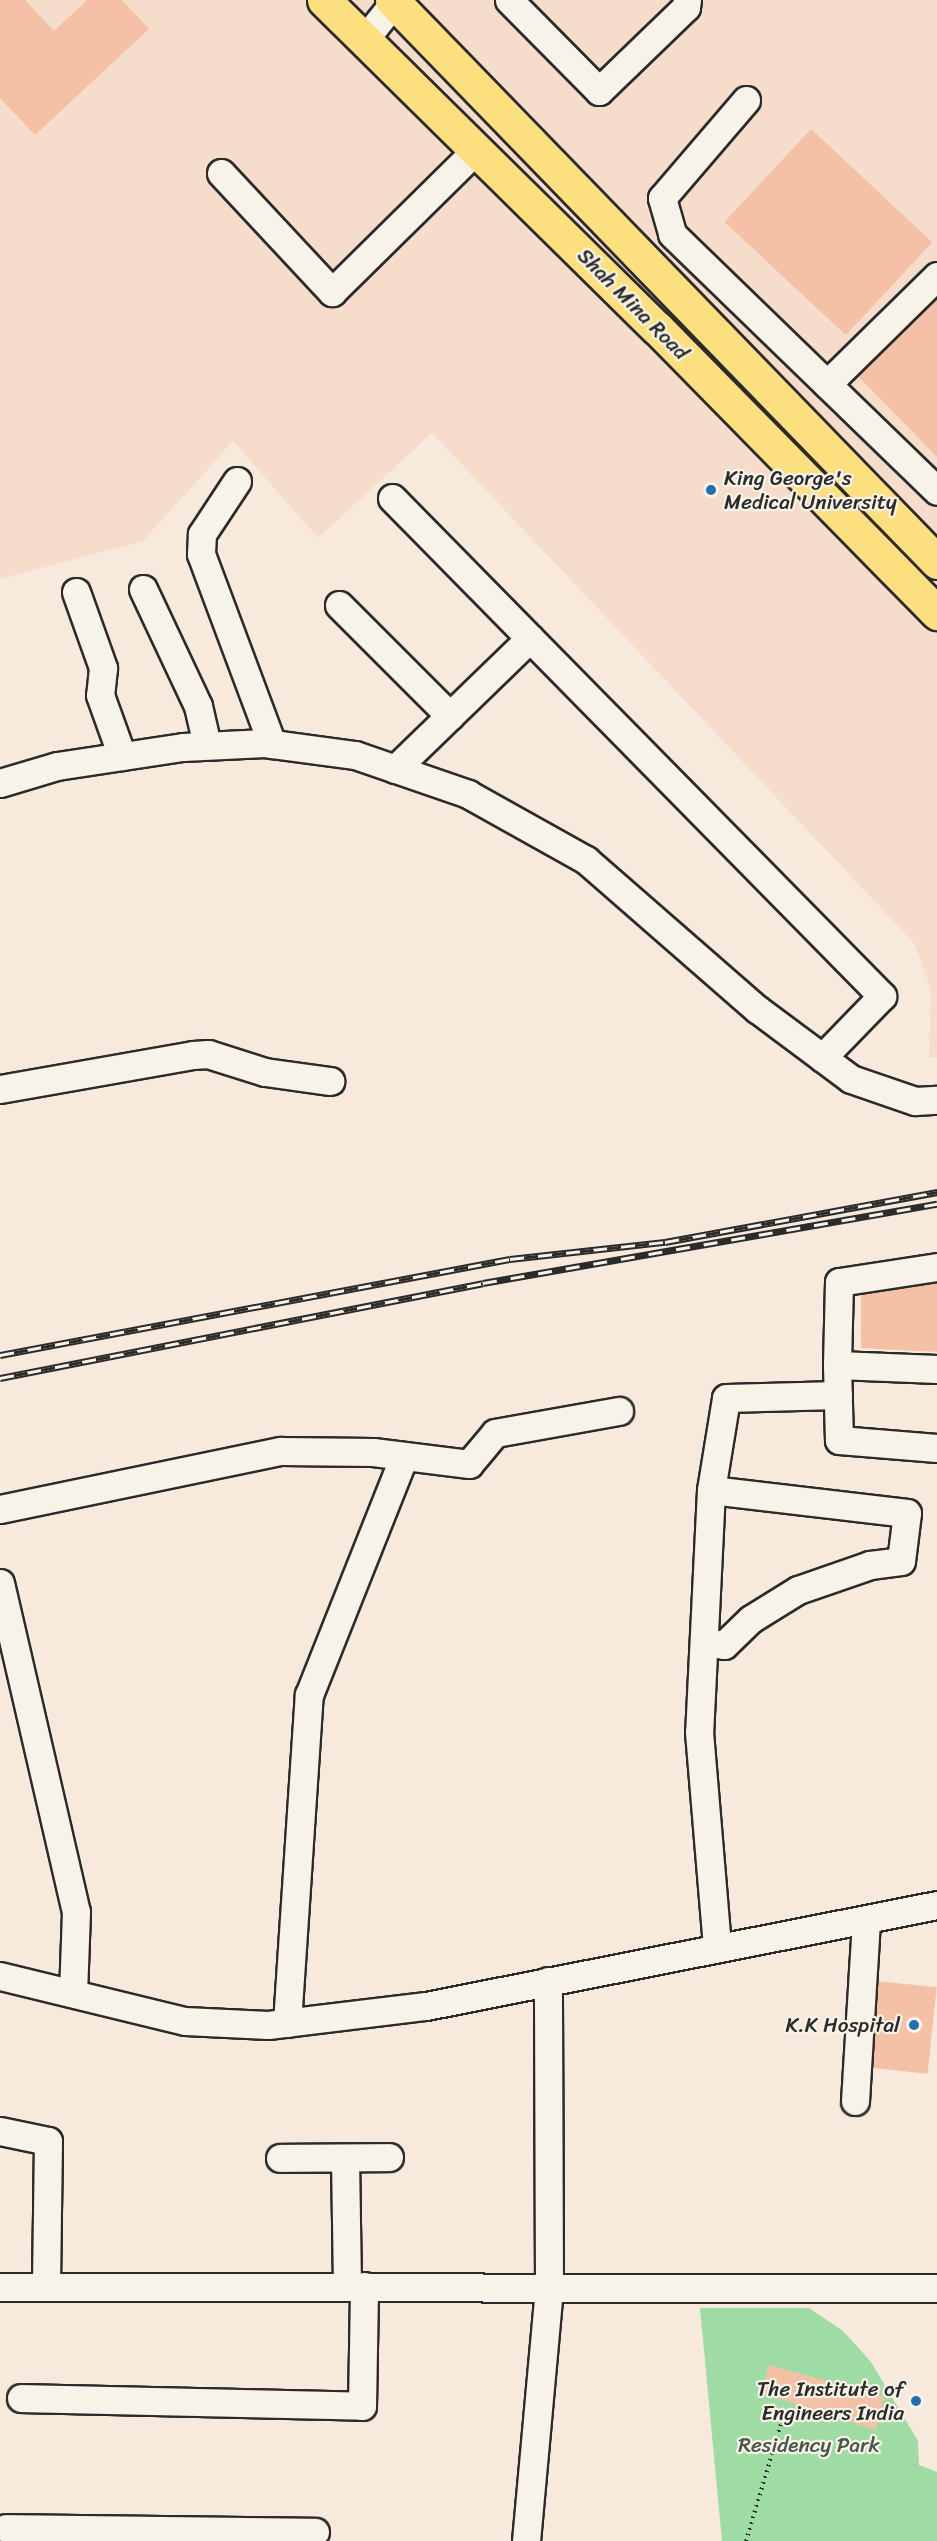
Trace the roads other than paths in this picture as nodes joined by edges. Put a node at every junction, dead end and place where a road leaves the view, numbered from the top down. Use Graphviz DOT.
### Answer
graph roads {
  1 [pos="324,0"];
  2 [pos="509,0"];
  3 [pos="687,0"];
  4 [pos="394,1"];
  5 [pos="364,40"];
  6 [pos="746,100"];
  7 [pos="475,151"];
  8 [pos="548,161"];
  9 [pos="221,173"];
  10 [pos="520,193"];
  11 [pos="672,234"];
  12 [pos="644,260"];
  13 [pos="937,276"];
  14 [pos="684,302"];
  15 [pos="657,328"];
  16 [pos="826,384"];
  17 [pos="237,481"];
  18 [pos="937,491"];
  19 [pos="392,498"];
  20 [pos="896,517"];
  21 [pos="870,542"];
  22 [pos="937,562"];
  23 [pos="143,590"];
  24 [pos="76,592"];
  25 [pos="339,605"];
  26 [pos="937,613"];
  27 [pos="530,638"];
  28 [pos="450,716"];
  29 [pos="272,744"];
  30 [pos="207,746"];
  31 [pos="122,756"];
  32 [pos="395,769"];
  33 [pos="0,783"];
  34 [pos="822,1058"];
  35 [pos="330,1081"];
  36 [pos="0,1089"];
  37 [pos="937,1100"];
  38 [pos="937,1267"];
  39 [pos="837,1365"];
  40 [pos="937,1369"];
  41 [pos="838,1395"];
  42 [pos="619,1411"];
  43 [pos="937,1448"];
  44 [pos="404,1456"];
  45 [pos="711,1490"];
  46 [pos="0,1509"];
  47 [pos="0,1583"];
  48 [pos="705,1642"];
  49 [pos="937,1905"];
  50 [pos="866,1918"];
  51 [pos="717,1946"];
  52 [pos="0,1976"];
  53 [pos="548,1981"];
  54 [pos="73,1994"];
  55 [pos="287,2023"];
  56 [pos="855,2101"];
  57 [pos="0,2132"];
  58 [pos="389,2157"];
  59 [pos="280,2158"];
  60 [pos="345,2158"];
  61 [pos="356,2286"];
  62 [pos="549,2286"];
  63 [pos="0,2287"];
  64 [pos="46,2287"];
  65 [pos="937,2288"];
  66 [pos="21,2398"];
  67 [pos="6,2528"];
  68 [pos="315,2532"];
  69 [pos="96,2535"];
  70 [pos="526,2541"];
  1 -- 5 [label="main road, Shah Mina Road"];
  2 -- 3 [label="street"];
  4 -- 5 [label="street"];
  4 -- 8 [label="main road, Shah Mina Road"];
  5 -- 7 [label="main road, Shah Mina Road"];
  6 -- 11 [label="street"];
  7 -- 9 [label="street"];
  7 -- 10 [label="main road, Shah Mina Road"];
  8 -- 10 [label="main road"];
  8 -- 12 [label="main road, Shah Mina Road"];
  10 -- 15 [label="main road, Shah Mina Road"];
  11 -- 12 [label="street"];
  11 -- 16 [label="street"];
  12 -- 14 [label="main road, Shah Mina Road"];
  13 -- 16 [label="street"];
  14 -- 15 [label="main road"];
  14 -- 20 [label="main road, Shah Mina Road"];
  15 -- 21 [label="main road, Shah Mina Road"];
  16 -- 18 [label="street"];
  17 -- 29 [label="street"];
  19 -- 27 [label="street"];
  20 -- 21 [label="main road"];
  20 -- 22 [label="main road, Shah Mina Road"];
  21 -- 26 [label="main road, Shah Mina Road"];
  23 -- 30 [label="street"];
  24 -- 31 [label="street"];
  25 -- 28 [label="street"];
  27 -- 28 [label="street"];
  27 -- 34 [label="street"];
  28 -- 32 [label="street"];
  29 -- 30 [label="street"];
  29 -- 32 [label="street"];
  30 -- 31 [label="street"];
  31 -- 33 [label="street"];
  32 -- 34 [label="street"];
  34 -- 37 [label="street"];
  35 -- 36 [label="street"];
  38 -- 39 [label="street"];
  39 -- 40 [label="street"];
  39 -- 41 [label="street"];
  41 -- 43 [label="street"];
  41 -- 45 [label="street"];
  42 -- 44 [label="street"];
  44 -- 46 [label="street"];
  44 -- 55 [label="street"];
  45 -- 48 [label="street"];
  45 -- 48 [label="street"];
  47 -- 54 [label="street"];
  48 -- 51 [label="street"];
  49 -- 50 [label="street"];
  50 -- 51 [label="street"];
  50 -- 56 [label="street"];
  51 -- 53 [label="street"];
  52 -- 54 [label="street"];
  53 -- 55 [label="street"];
  53 -- 62 [label="street"];
  54 -- 55 [label="street"];
  57 -- 64 [label="street"];
  58 -- 60 [label="street"];
  59 -- 60 [label="street"];
  60 -- 61 [label="street"];
  61 -- 62 [label="street"];
  61 -- 64 [label="street"];
  61 -- 66 [label="street"];
  62 -- 65 [label="street"];
  62 -- 70 [label="street"];
  63 -- 64 [label="street"];
  67 -- 69 [label="street"];
  68 -- 69 [label="street"];
}
